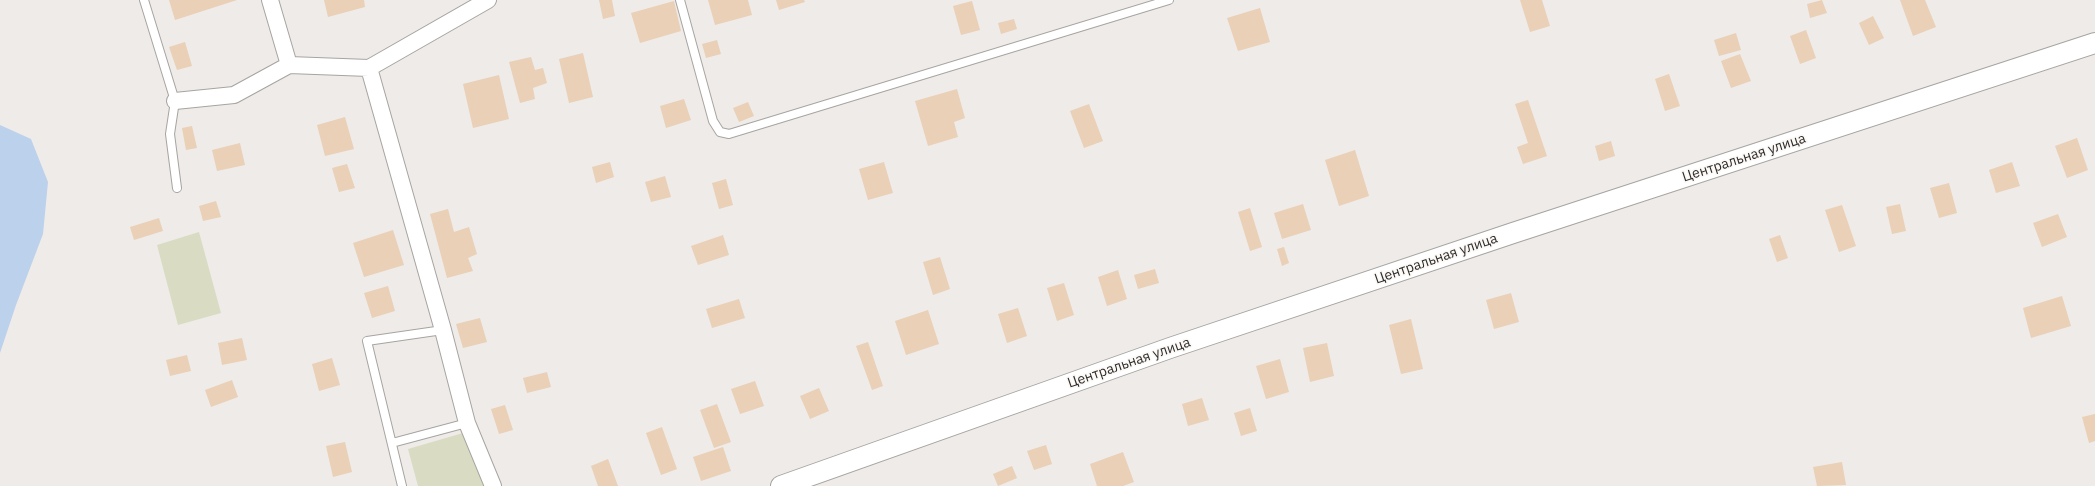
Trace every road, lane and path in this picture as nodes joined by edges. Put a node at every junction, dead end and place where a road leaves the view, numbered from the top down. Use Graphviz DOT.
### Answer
graph roads {
  1 [pos="144,0"];
  2 [pos="270,0"];
  3 [pos="488,0"];
  4 [pos="680,0"];
  5 [pos="1169,0"];
  6 [pos="2095,43"];
  7 [pos="289,65"];
  8 [pos="369,68"];
  9 [pos="175,101"];
  10 [pos="177,188"];
  11 [pos="443,330"];
  12 [pos="467,423"];
  13 [pos="392,443"];
  14 [pos="402,486"];
  15 [pos="493,486"];
  16 [pos="781,486"];
  1 -- 9 [label="lane"];
  2 -- 7 [label="street"];
  3 -- 8 [label="street"];
  4 -- 5 [label="lane"];
  6 -- 16 [label="street, Центральная улица"];
  7 -- 8 [label="street"];
  7 -- 9 [label="street"];
  8 -- 11 [label="street"];
  9 -- 10 [label="lane"];
  11 -- 12 [label="street"];
  11 -- 13 [label="lane"];
  12 -- 13 [label="lane"];
  12 -- 15 [label="street"];
  13 -- 14 [label="lane"];
}
